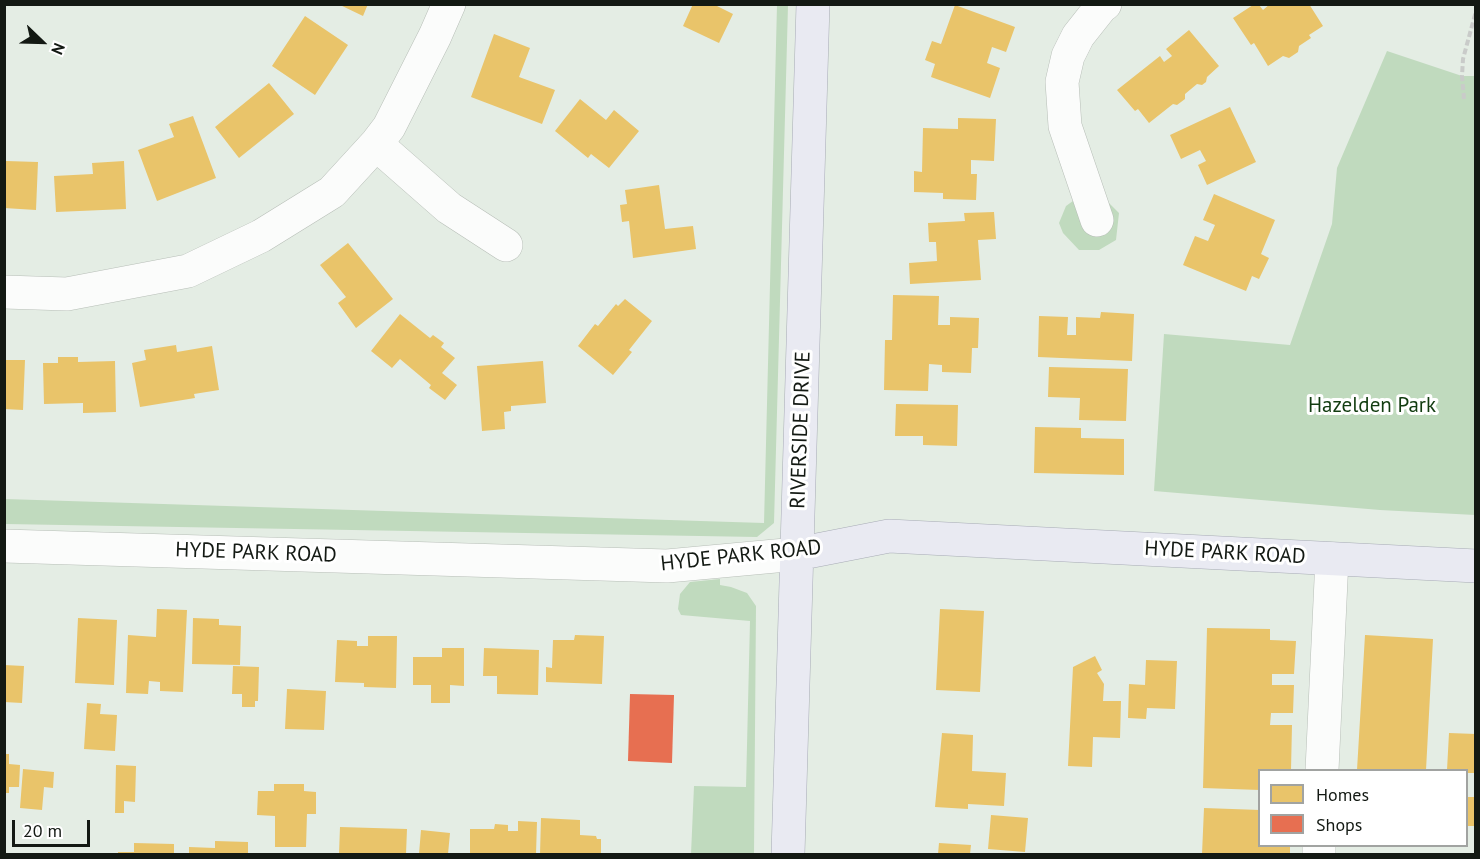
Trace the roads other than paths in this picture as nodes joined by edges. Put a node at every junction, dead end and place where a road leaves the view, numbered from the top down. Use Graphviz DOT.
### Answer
graph roads {
  1 [pos="448,4"];
  2 [pos="813,4"];
  3 [pos="1105,4"];
  4 [pos="376,144"];
  5 [pos="1097,220"];
  6 [pos="506,244"];
  7 [pos="4,292"];
  8 [pos="4,546"];
  9 [pos="797,554"];
  10 [pos="1332,559"];
  11 [pos="1476,566"];
  12 [pos="1322,769"];
  13 [pos="788,855"];
  1 -- 4 [label="street"];
  2 -- 9 [label="main road, RIVERSIDE DRIVE"];
  3 -- 5 [label="street"];
  4 -- 6 [label="street"];
  4 -- 7 [label="street"];
  8 -- 9 [label="street, HYDE PARK ROAD"];
  9 -- 10 [label="main road, HYDE PARK ROAD"];
  9 -- 13 [label="main road, RIVERSIDE DRIVE"];
  10 -- 11 [label="main road, HYDE PARK ROAD"];
  10 -- 12 [label="street"];
}
